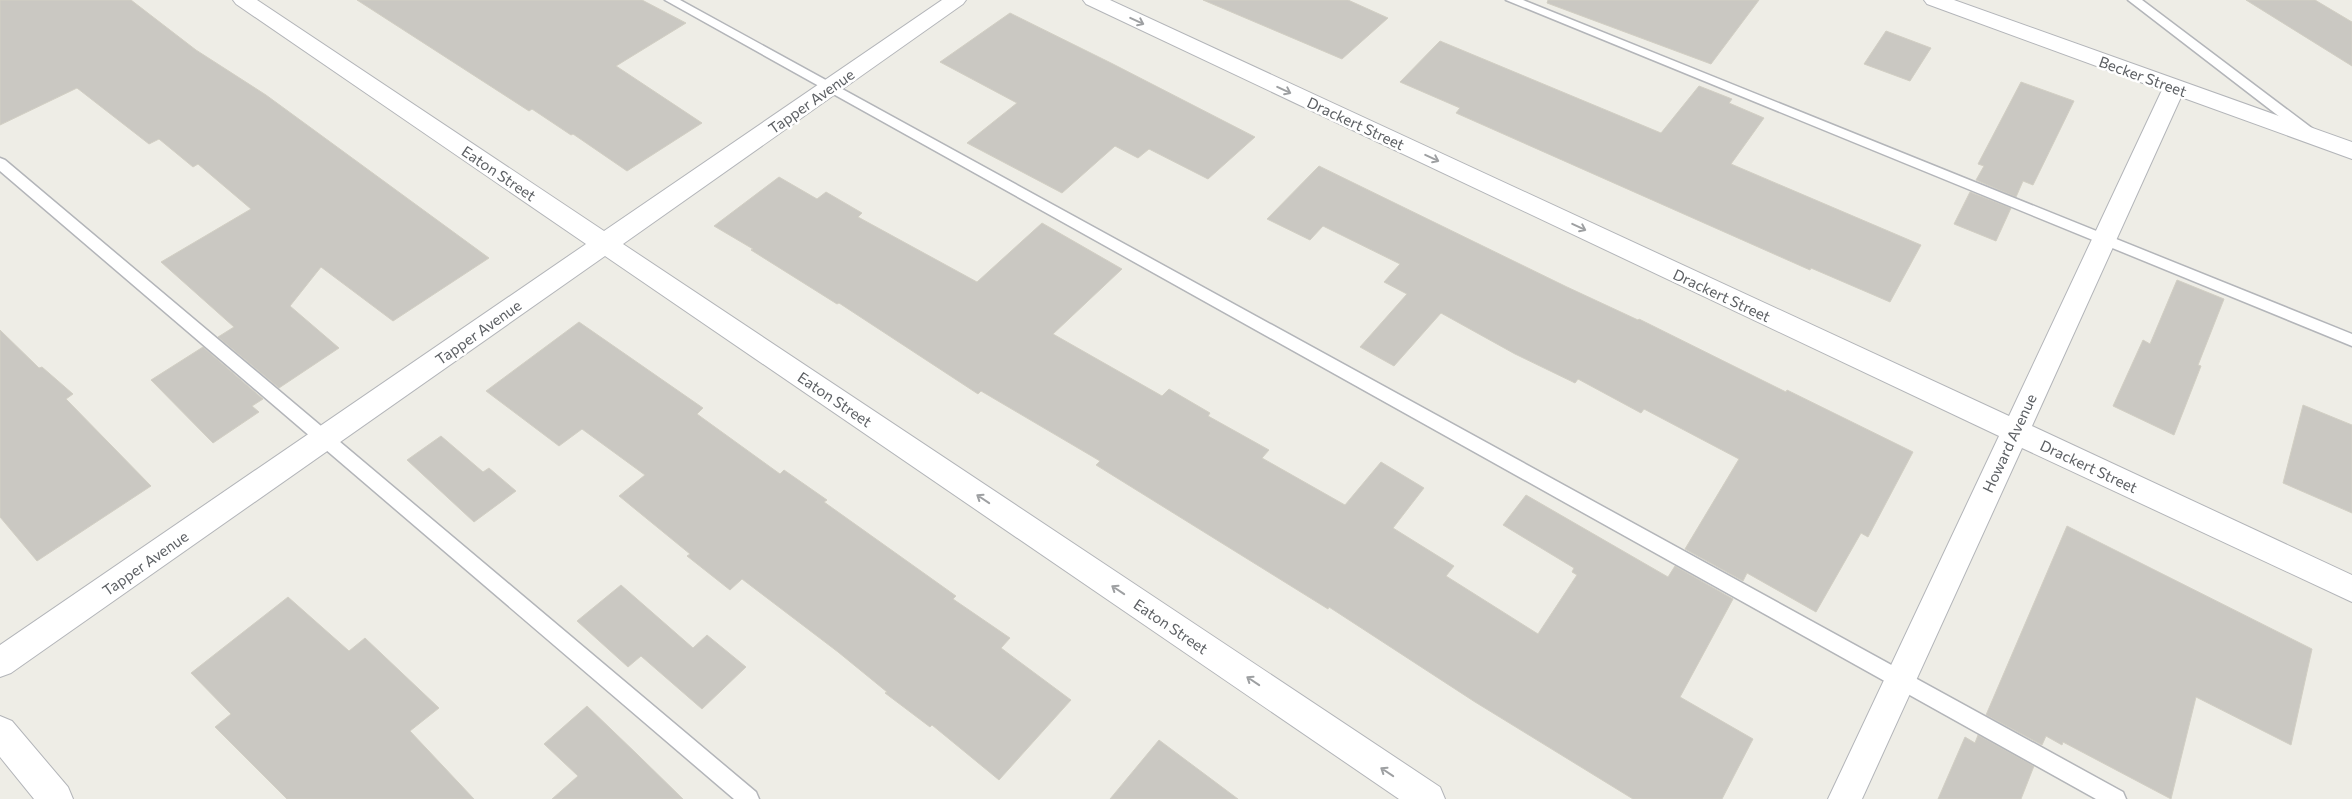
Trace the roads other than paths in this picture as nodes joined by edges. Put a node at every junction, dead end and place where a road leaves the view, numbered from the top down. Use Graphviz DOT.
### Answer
graph roads {
  1 [pos="242,0"];
  2 [pos="671,0"];
  3 [pos="956,0"];
  4 [pos="1093,0"];
  5 [pos="1512,0"];
  6 [pos="1934,0"];
  7 [pos="2134,0"];
  8 [pos="830,88"];
  9 [pos="2176,88"];
  10 [pos="2315,137"];
  11 [pos="2352,151"];
  12 [pos="0,163"];
  13 [pos="2104,239"];
  14 [pos="605,244"];
  15 [pos="2352,340"];
  16 [pos="2014,431"];
  17 [pos="326,438"];
  18 [pos="2352,589"];
  19 [pos="0,663"];
  20 [pos="1900,680"];
  21 [pos="0,732"];
  22 [pos="56,799"];
  23 [pos="749,799"];
  24 [pos="1428,799"];
  25 [pos="1845,799"];
  26 [pos="2116,799"];
  1 -- 14 [label="street, Eaton Street"];
  2 -- 8 [label="lane"];
  3 -- 8 [label="street, Tapper Avenue"];
  4 -- 16 [label="street, Drackert Street, one-way"];
  5 -- 13 [label="lane"];
  6 -- 9 [label="street, Becker Street"];
  7 -- 10 [label="lane"];
  8 -- 14 [label="street, Tapper Avenue"];
  8 -- 20 [label="lane"];
  9 -- 10 [label="street, Becker Street"];
  9 -- 13 [label="street, Howard Avenue"];
  10 -- 11 [label="street, Becker Street"];
  12 -- 17 [label="lane"];
  13 -- 15 [label="lane"];
  13 -- 16 [label="street, Howard Avenue"];
  14 -- 17 [label="street, Tapper Avenue"];
  24 -- 14 [label="street, Eaton Street, one-way"];
  16 -- 18 [label="street, Drackert Street"];
  16 -- 20 [label="street, Howard Avenue"];
  17 -- 19 [label="street, Tapper Avenue"];
  17 -- 23 [label="lane"];
  20 -- 25 [label="street, Howard Avenue"];
  20 -- 26 [label="lane"];
  21 -- 22 [label="street"];
}
